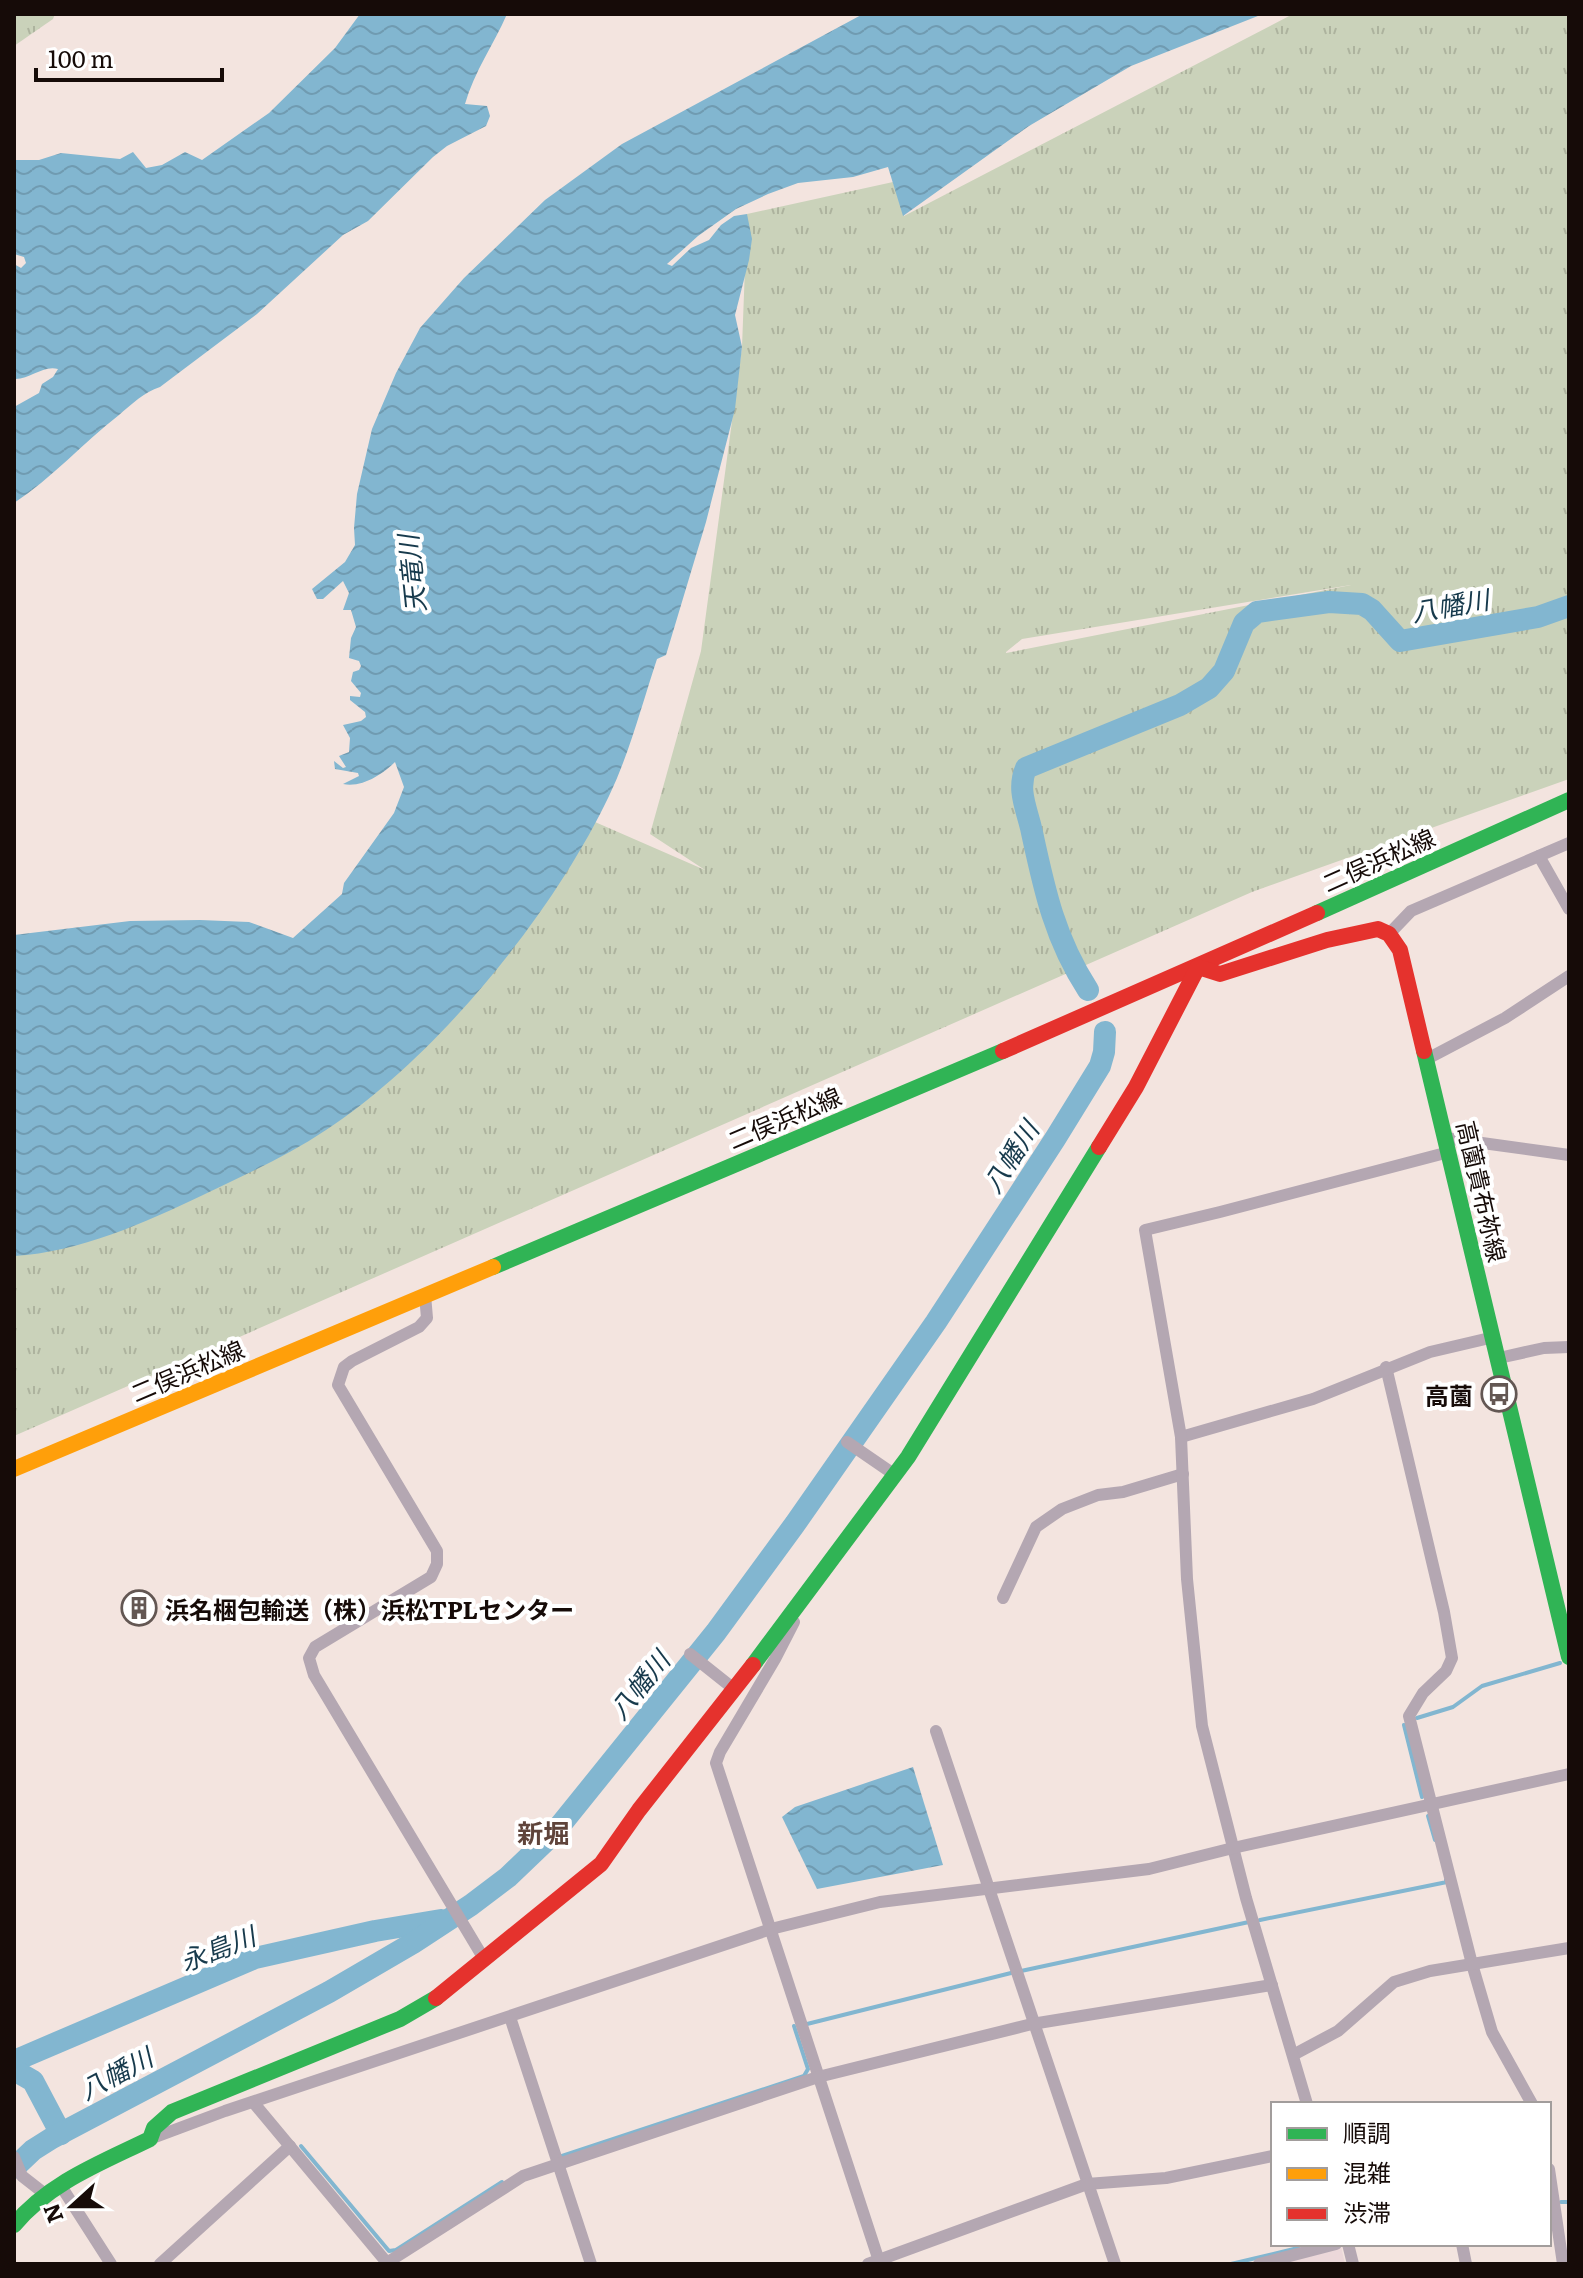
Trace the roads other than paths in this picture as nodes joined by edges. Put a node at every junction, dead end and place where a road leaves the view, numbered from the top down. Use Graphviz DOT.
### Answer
graph roads {
  1 [pos="1569,800"];
  2 [pos="1569,843"];
  3 [pos="1539,856"];
  4 [pos="1569,909"];
  5 [pos="1389,934"];
  6 [pos="1198,967"];
  7 [pos="1569,976"];
  8 [pos="1427,1059"];
  9 [pos="1447,1145"];
  10 [pos="1569,1155"];
  11 [pos="425,1295"];
  12 [pos="1494,1337"];
  13 [pos="1569,1347"];
  14 [pos="1499,1358"];
  15 [pos="1386,1367"];
  16 [pos="1181,1437"];
  17 [pos="847,1442"];
  18 [pos="14,1469"];
  19 [pos="1183,1474"];
  20 [pos="895,1475"];
  21 [pos="810,1590"];
  22 [pos="1003,1598"];
  23 [pos="1569,1653"];
  24 [pos="690,1654"];
  25 [pos="734,1689"];
  26 [pos="936,1731"];
  27 [pos="1569,1774"];
  28 [pos="1430,1804"];
  29 [pos="1233,1848"];
  30 [pos="987,1887"];
  31 [pos="771,1929"];
  32 [pos="1569,1948"];
  33 [pos="484,1959"];
  34 [pos="1472,1964"];
  35 [pos="1272,1985"];
  36 [pos="510,2017"];
  37 [pos="1032,2024"];
  38 [pos="1293,2055"];
  39 [pos="818,2077"];
  40 [pos="253,2102"];
  41 [pos="1306,2102"];
  42 [pos="1531,2102"];
  43 [pos="150,2139"];
  44 [pos="290,2146"];
  45 [pos="1271,2156"];
  46 [pos="14,2157"];
  47 [pos="558,2164"];
  48 [pos="1087,2184"];
  49 [pos="61,2186"];
  50 [pos="45,2194"];
  51 [pos="1551,2195"];
  52 [pos="1563,2212"];
  53 [pos="14,2225"];
  54 [pos="1328,2246"];
  55 [pos="387,2263"];
  56 [pos="876,2263"];
  57 [pos="111,2264"];
  58 [pos="160,2264"];
  59 [pos="591,2264"];
  60 [pos="1115,2264"];
  61 [pos="1259,2264"];
  62 [pos="1563,2264"];
  1 -- 6 [label="main road, 二俣浜松線"];
  2 -- 3 [label="street"];
  3 -- 4 [label="street"];
  3 -- 5 [label="street"];
  5 -- 6 [label="main road"];
  5 -- 8 [label="main road, 高薗貴布祢線"];
  6 -- 11 [label="main road, 二俣浜松線"];
  6 -- 20 [label="main road"];
  7 -- 8 [label="street"];
  8 -- 9 [label="main road, 高薗貴布祢線"];
  9 -- 10 [label="street"];
  9 -- 12 [label="main road, 高薗貴布祢線"];
  9 -- 16 [label="street"];
  11 -- 18 [label="main road, 二俣浜松線"];
  11 -- 33 [label="street"];
  12 -- 14 [label="main road, 高薗貴布祢線"];
  12 -- 15 [label="street"];
  13 -- 14 [label="street"];
  14 -- 23 [label="main road, 高薗貴布祢線"];
  15 -- 16 [label="street"];
  15 -- 28 [label="street"];
  16 -- 19 [label="street"];
  17 -- 20 [label="street"];
  19 -- 22 [label="street"];
  19 -- 29 [label="street"];
  20 -- 21 [label="main road"];
  21 -- 25 [label="main road"];
  21 -- 31 [label="street"];
  24 -- 25 [label="street"];
  25 -- 33 [label="main road"];
  26 -- 30 [label="street"];
  27 -- 28 [label="street"];
  28 -- 29 [label="street"];
  28 -- 34 [label="street"];
  29 -- 30 [label="street"];
  29 -- 35 [label="street"];
  30 -- 31 [label="street"];
  30 -- 37 [label="street"];
  31 -- 36 [label="street"];
  31 -- 39 [label="street"];
  32 -- 34 [label="street"];
  33 -- 43 [label="main road"];
  34 -- 38 [label="street"];
  34 -- 42 [label="street"];
  35 -- 37 [label="street"];
  35 -- 38 [label="street"];
  36 -- 40 [label="street"];
  36 -- 47 [label="street"];
  37 -- 39 [label="street"];
  37 -- 48 [label="street"];
  38 -- 41 [label="street"];
  39 -- 47 [label="street"];
  39 -- 56 [label="street"];
  40 -- 43 [label="street"];
  40 -- 44 [label="street"];
  43 -- 49 [label="main road"];
  44 -- 55 [label="street"];
  44 -- 58 [label="street"];
  45 -- 48 [label="street"];
  46 -- 50 [label="street"];
  47 -- 55 [label="street"];
  47 -- 59 [label="street"];
  48 -- 56 [label="street"];
  48 -- 60 [label="street"];
  49 -- 50 [label="main road"];
  49 -- 57 [label="street"];
  50 -- 53 [label="main road"];
  51 -- 52 [label="street"];
  52 -- 62 [label="street"];
  54 -- 61 [label="street"];
}
